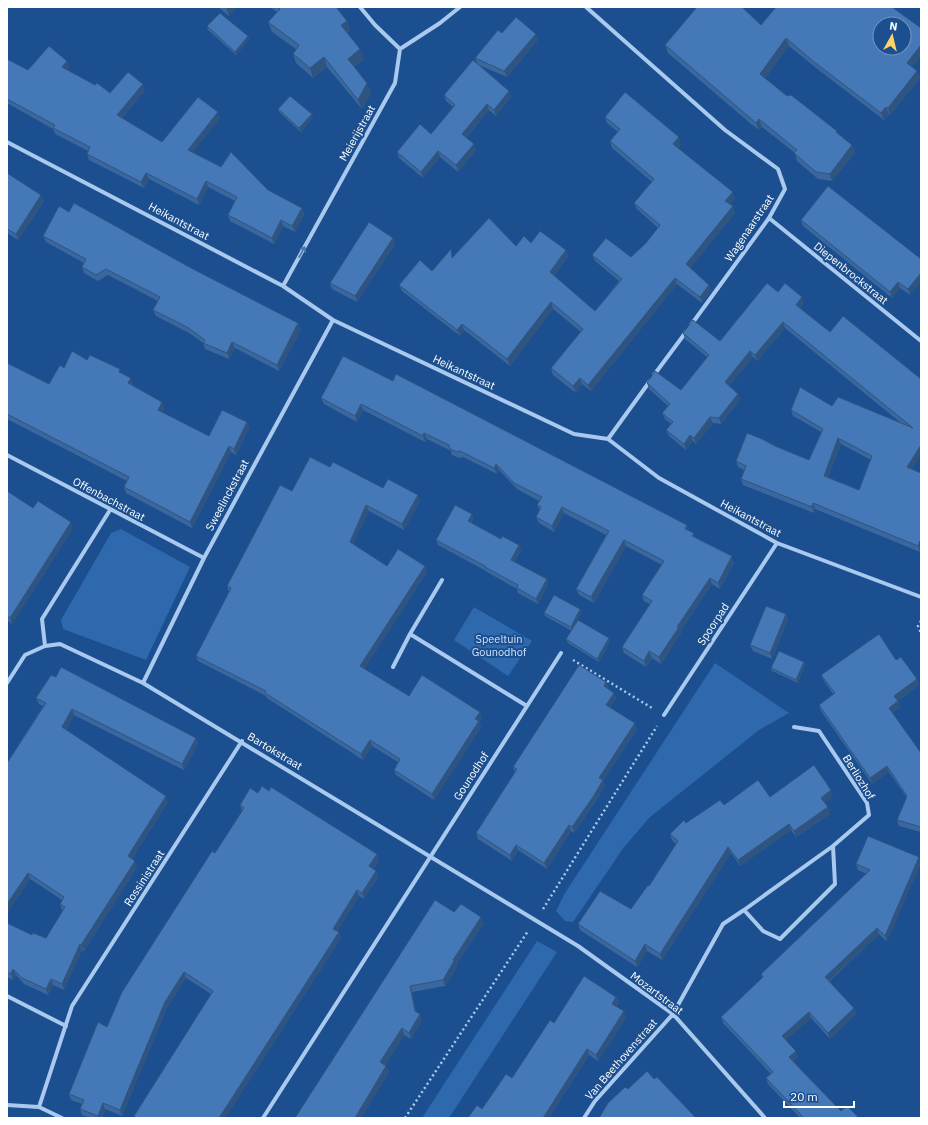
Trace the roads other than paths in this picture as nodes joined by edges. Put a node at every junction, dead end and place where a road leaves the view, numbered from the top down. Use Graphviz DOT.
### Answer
graph roads {
  1 [pos="360,7"];
  2 [pos="460,7"];
  3 [pos="586,7"];
  4 [pos="400,49"];
  5 [pos="7,142"];
  6 [pos="769,218"];
  7 [pos="283,286"];
  8 [pos="333,320"];
  9 [pos="921,341"];
  10 [pos="608,439"];
  11 [pos="7,455"];
  12 [pos="110,510"];
  13 [pos="778,543"];
  14 [pos="204,558"];
  15 [pos="442,580"];
  16 [pos="921,597"];
  17 [pos="410,634"];
  18 [pos="45,646"];
  19 [pos="561,654"];
  20 [pos="393,667"];
  21 [pos="7,683"];
  22 [pos="143,683"];
  23 [pos="527,706"];
  24 [pos="664,715"];
  25 [pos="794,727"];
  26 [pos="242,742"];
  27 [pos="833,846"];
  28 [pos="430,856"];
  29 [pos="744,910"];
  30 [pos="535,921"];
  31 [pos="7,996"];
  32 [pos="673,1014"];
  33 [pos="66,1026"];
  34 [pos="7,1105"];
  35 [pos="39,1107"];
  36 [pos="62,1118"];
  37 [pos="263,1118"];
  38 [pos="584,1118"];
  39 [pos="765,1118"];
  1 -- 4 [label="street"];
  2 -- 4 [label="street"];
  3 -- 6 [label="street, Wagenaarstraat"];
  7 -- 4 [label="street, Meierijstraat, one-way"];
  5 -- 7 [label="street, Heikantstraat"];
  6 -- 9 [label="street, Diepenbrockstraat"];
  6 -- 10 [label="street, Wagenaarstraat"];
  7 -- 8 [label="street, Heikantstraat"];
  8 -- 10 [label="street, Heikantstraat"];
  8 -- 14 [label="street, Sweelinckstraat"];
  10 -- 13 [label="street, Heikantstraat"];
  11 -- 12 [label="street, Offenbachstraat"];
  12 -- 14 [label="street, Offenbachstraat"];
  12 -- 18 [label="street"];
  13 -- 16 [label="street, Heikantstraat"];
  13 -- 24 [label="street, Spoorpad"];
  14 -- 22 [label="street, Sweelinckstraat"];
  15 -- 17 [label="street"];
  17 -- 20 [label="street"];
  17 -- 23 [label="street"];
  18 -- 21 [label="street, Bartokstraat"];
  18 -- 22 [label="street, Bartokstraat"];
  19 -- 23 [label="street, Gounodhof"];
  22 -- 26 [label="street, Bartokstraat"];
  23 -- 28 [label="street, Gounodhof"];
  25 -- 27 [label="street, Berliozhof"];
  26 -- 28 [label="street, Bartokstraat"];
  26 -- 33 [label="street, Rossinistraat"];
  27 -- 29 [label="street, Berliozhof"];
  27 -- 29 [label="street"];
  28 -- 30 [label="street, Bartokstraat"];
  28 -- 37 [label="street"];
  29 -- 32 [label="street, Berliozhof"];
  30 -- 32 [label="street, Mozartstraat"];
  31 -- 33 [label="street"];
  32 -- 38 [label="street, Van Beethovenstraat"];
  32 -- 39 [label="street, Mozartstraat"];
  33 -- 35 [label="street, Rossinistraat"];
  34 -- 35 [label="street"];
  35 -- 36 [label="street"];
}
